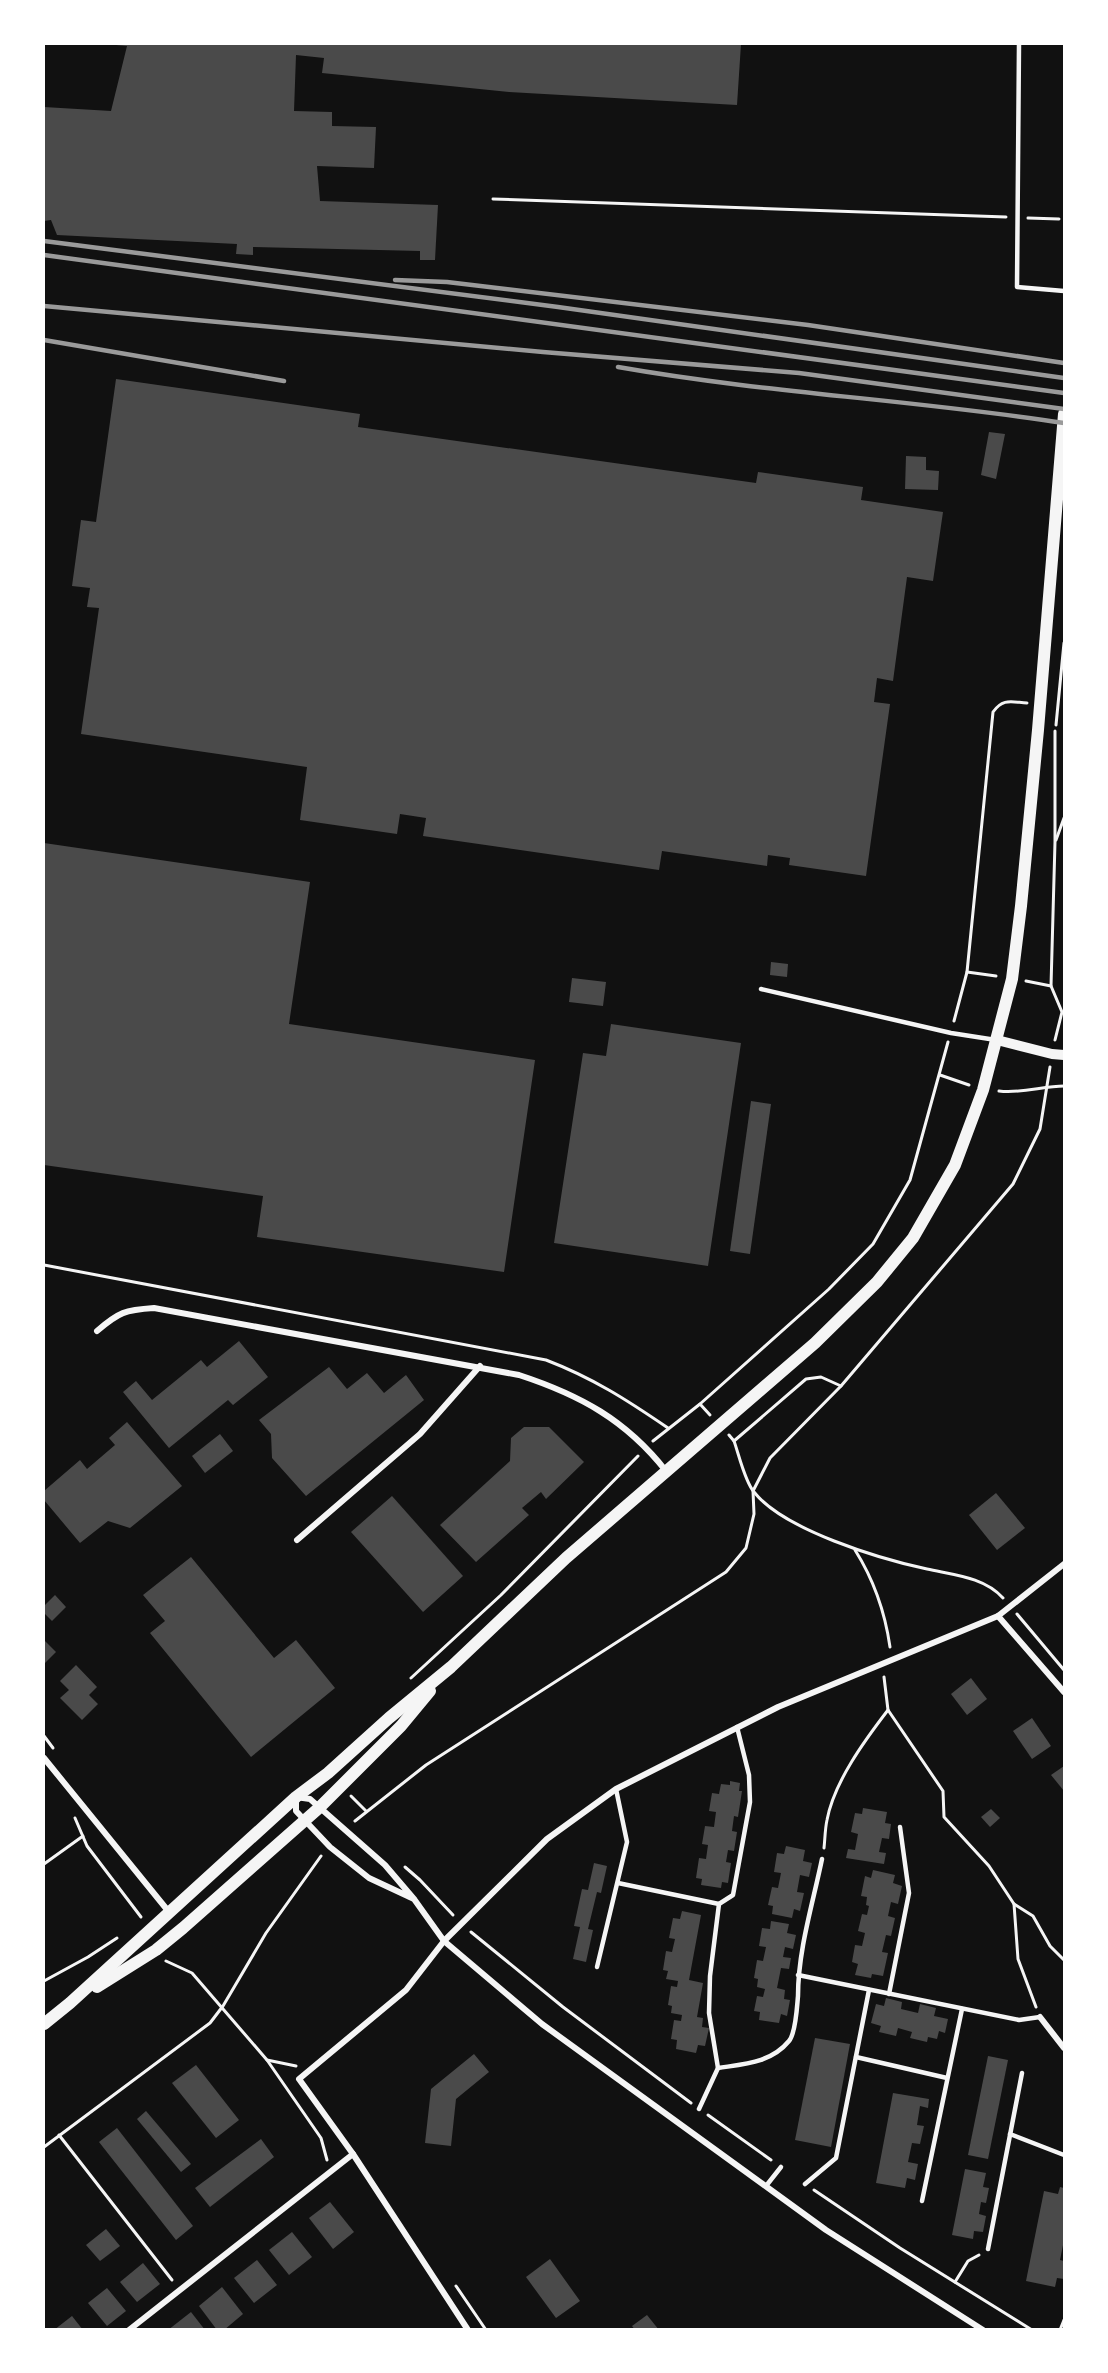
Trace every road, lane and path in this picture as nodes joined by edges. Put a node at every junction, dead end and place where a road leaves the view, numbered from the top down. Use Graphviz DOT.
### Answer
graph roads {
  1 [pos="1019,44"];
  2 [pos="493,199"];
  3 [pos="1017,218"];
  4 [pos="1059,219"];
  5 [pos="1065,291"];
  6 [pos="1065,414"];
  7 [pos="1065,643"];
  8 [pos="1030,703"];
  9 [pos="1053,706"];
  10 [pos="1065,707"];
  11 [pos="1055,732"];
  12 [pos="1065,818"];
  13 [pos="1055,842"];
  14 [pos="761,989"];
  15 [pos="951,1033"];
  16 [pos="997,1040"];
  17 [pos="1065,1055"];
  18 [pos="44,1265"];
  19 [pos="97,1331"];
  20 [pos="480,1366"];
  21 [pos="841,1386"];
  22 [pos="668,1428"];
  23 [pos="647,1446"];
  24 [pos="666,1471"];
  25 [pos="753,1491"];
  26 [pos="297,1540"];
  27 [pos="854,1548"];
  28 [pos="1065,1564"];
  29 [pos="1012,1607"];
  30 [pos="998,1616"];
  31 [pos="891,1660"];
  32 [pos="883,1663"];
  33 [pos="451,1668"];
  34 [pos="1065,1670"];
  35 [pos="405,1683"];
  36 [pos="1065,1692"];
  37 [pos="888,1710"];
  38 [pos="736,1727"];
  39 [pos="44,1758"];
  40 [pos="616,1789"];
  41 [pos="296,1797"];
  42 [pos="321,1807"];
  43 [pos="69,1811"];
  44 [pos="304,1821"];
  45 [pos="900,1827"];
  46 [pos="346,1830"];
  47 [pos="83,1836"];
  48 [pos="330,1847"];
  49 [pos="822,1859"];
  50 [pos="44,1864"];
  51 [pos="404,1866"];
  52 [pos="618,1883"];
  53 [pos="414,1899"];
  54 [pos="719,1904"];
  55 [pos="1014,1904"];
  56 [pos="169,1912"];
  57 [pos="141,1917"];
  58 [pos="460,1923"];
  59 [pos="117,1938"];
  60 [pos="444,1941"];
  61 [pos="156,1950"];
  62 [pos="1065,1960"];
  63 [pos="597,1967"];
  64 [pos="798,1975"];
  65 [pos="44,1981"];
  66 [pos="869,1990"];
  67 [pos="889,1994"];
  68 [pos="70,2003"];
  69 [pos="223,2006"];
  70 [pos="962,2009"];
  71 [pos="1040,2017"];
  72 [pos="44,2024"];
  73 [pos="1065,2048"];
  74 [pos="856,2057"];
  75 [pos="267,2060"];
  76 [pos="718,2068"];
  77 [pos="1022,2073"];
  78 [pos="947,2078"];
  79 [pos="699,2109"];
  80 [pos="1010,2134"];
  81 [pos="59,2135"];
  82 [pos="44,2147"];
  83 [pos="353,2154"];
  84 [pos="1065,2156"];
  85 [pos="781,2167"];
  86 [pos="333,2169"];
  87 [pos="805,2184"];
  88 [pos="766,2186"];
  89 [pos="922,2201"];
  90 [pos="988,2249"];
  91 [pos="968,2262"];
  92 [pos="955,2282"];
  93 [pos="179,2289"];
  94 [pos="1064,2320"];
  95 [pos="129,2330"];
  96 [pos="468,2330"];
  97 [pos="983,2330"];
  98 [pos="1032,2330"];
  99 [pos="1060,2330"];
  1 -- 3 [label="lane"];
  2 -- 3 [label="path"];
  3 -- 4 [label="path"];
  3 -- 5 [label="lane"];
  6 -- 16 [label="main road"];
  7 -- 11 [label="path"];
  8 -- 15 [label="path"];
  9 -- 10 [label="path"];
  12 -- 13 [label="path"];
  14 -- 15 [label="lane"];
  15 -- 16 [label="lane"];
  15 -- 22 [label="path"];
  16 -- 17 [label="street"];
  16 -- 24 [label="main road"];
  18 -- 22 [label="path"];
  19 -- 20 [label="street"];
  20 -- 23 [label="street"];
  20 -- 26 [label="street"];
  21 -- 25 [label="path"];
  22 -- 23 [label="path"];
  23 -- 24 [label="street"];
  23 -- 35 [label="path"];
  24 -- 33 [label="main road"];
  25 -- 27 [label="path"];
  25 -- 46 [label="path"];
  27 -- 29 [label="path"];
  27 -- 31 [label="path"];
  28 -- 29 [label="street"];
  29 -- 30 [label="street"];
  29 -- 34 [label="path"];
  30 -- 31 [label="street"];
  30 -- 36 [label="street"];
  31 -- 32 [label="street"];
  32 -- 37 [label="path"];
  32 -- 38 [label="street"];
  33 -- 41 [label="main road"];
  33 -- 42 [label="main road"];
  37 -- 49 [label="path"];
  37 -- 55 [label="path"];
  38 -- 40 [label="street"];
  38 -- 54 [label="lane"];
  39 -- 56 [label="street"];
  40 -- 52 [label="lane"];
  40 -- 58 [label="street"];
  41 -- 42 [label="street"];
  41 -- 44 [label="street"];
  41 -- 56 [label="main road"];
  42 -- 44 [label="main road"];
  42 -- 46 [label="street"];
  43 -- 47 [label="path"];
  44 -- 48 [label="street"];
  44 -- 61 [label="main road"];
  45 -- 67 [label="lane"];
  46 -- 53 [label="street"];
  47 -- 50 [label="path"];
  47 -- 57 [label="path"];
  48 -- 53 [label="street"];
  48 -- 69 [label="path"];
  49 -- 64 [label="lane"];
  51 -- 58 [label="path"];
  52 -- 54 [label="lane"];
  52 -- 63 [label="lane"];
  53 -- 60 [label="street"];
  54 -- 76 [label="lane"];
  55 -- 62 [label="path"];
  55 -- 71 [label="path"];
  56 -- 68 [label="main road"];
  58 -- 60 [label="street"];
  58 -- 79 [label="path"];
  59 -- 65 [label="path"];
  60 -- 83 [label="street"];
  60 -- 88 [label="street"];
  61 -- 68 [label="main road"];
  61 -- 69 [label="path"];
  64 -- 66 [label="lane"];
  64 -- 76 [label="lane"];
  66 -- 67 [label="lane"];
  66 -- 74 [label="lane"];
  67 -- 70 [label="lane"];
  68 -- 72 [label="main road"];
  69 -- 81 [label="path"];
  70 -- 71 [label="lane"];
  70 -- 78 [label="lane"];
  71 -- 73 [label="street"];
  74 -- 78 [label="lane"];
  74 -- 87 [label="lane"];
  75 -- 86 [label="path"];
  76 -- 79 [label="lane"];
  77 -- 80 [label="lane"];
  78 -- 89 [label="lane"];
  79 -- 85 [label="path"];
  80 -- 84 [label="lane"];
  80 -- 90 [label="lane"];
  81 -- 82 [label="path"];
  81 -- 93 [label="path"];
  83 -- 86 [label="street"];
  83 -- 96 [label="street"];
  85 -- 88 [label="lane"];
  86 -- 93 [label="street"];
  87 -- 92 [label="path"];
  88 -- 97 [label="street"];
  91 -- 92 [label="path"];
  92 -- 98 [label="path"];
  93 -- 95 [label="street"];
  94 -- 99 [label="path"];
}
